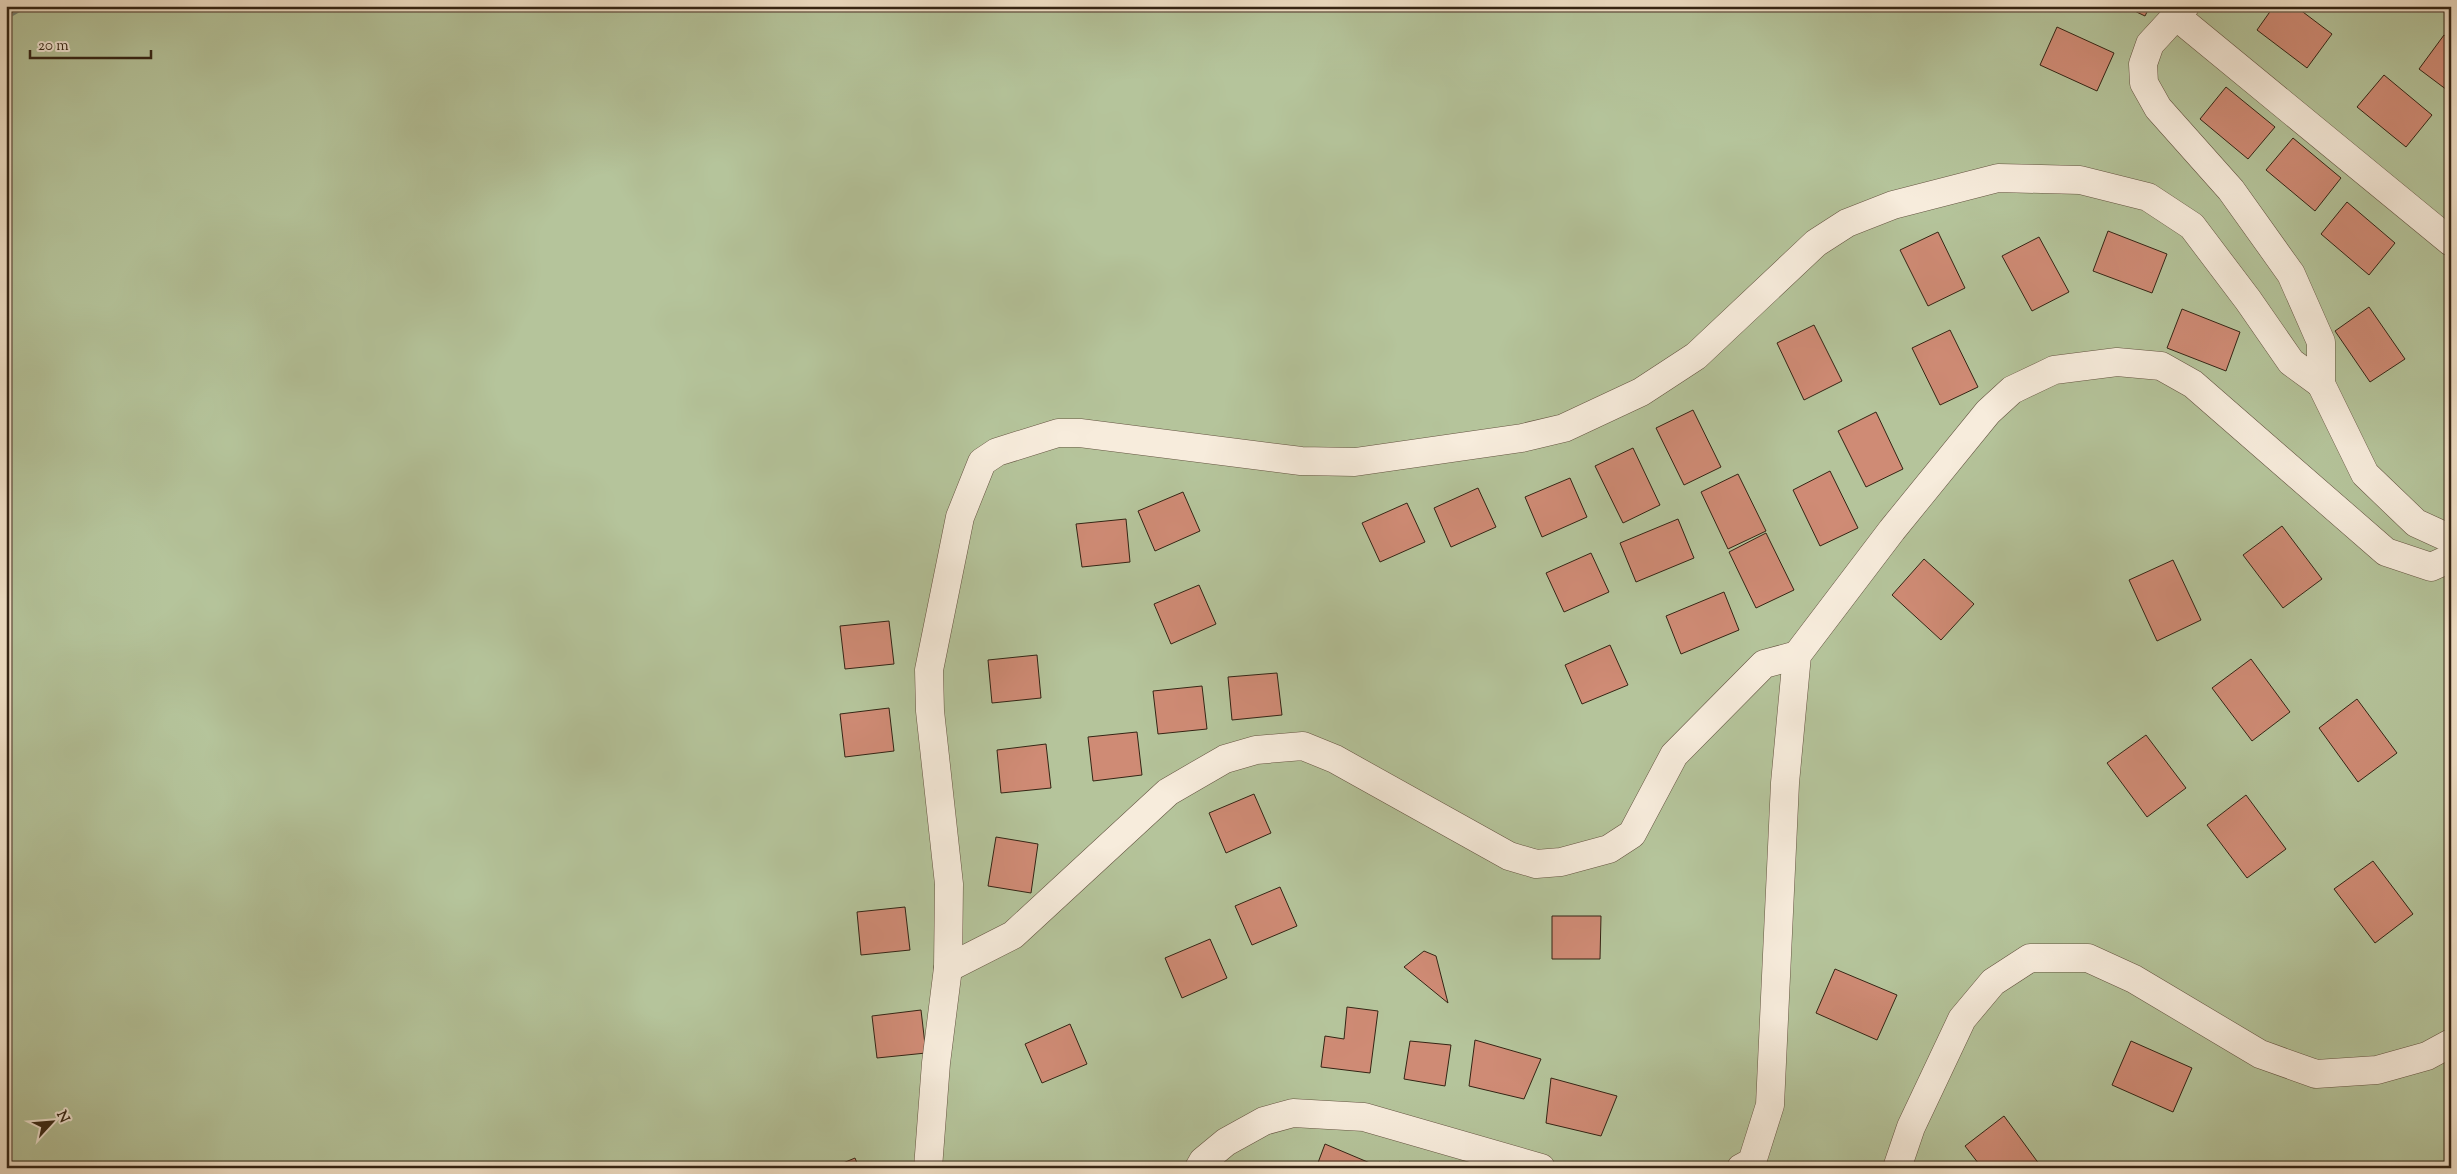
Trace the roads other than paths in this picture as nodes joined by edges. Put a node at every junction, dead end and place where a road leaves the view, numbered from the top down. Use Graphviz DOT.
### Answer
graph roads {
  1 [pos="2180,11"];
  2 [pos="2451,242"];
  3 [pos="2321,384"];
  4 [pos="2451,539"];
  5 [pos="2451,558"];
  6 [pos="1797,655"];
  7 [pos="948,968"];
  8 [pos="2451,1043"];
  9 [pos="928,1168"];
  10 [pos="1199,1168"];
  11 [pos="1540,1168"];
  12 [pos="1742,1168"];
  13 [pos="1897,1168"];
  1 -- 2 [label="street"];
  1 -- 3 [label="street"];
  3 -- 4 [label="street"];
  3 -- 7 [label="street"];
  5 -- 6 [label="street"];
  6 -- 7 [label="street"];
  6 -- 12 [label="street"];
  7 -- 9 [label="street"];
  8 -- 13 [label="street"];
  10 -- 11 [label="street"];
}
